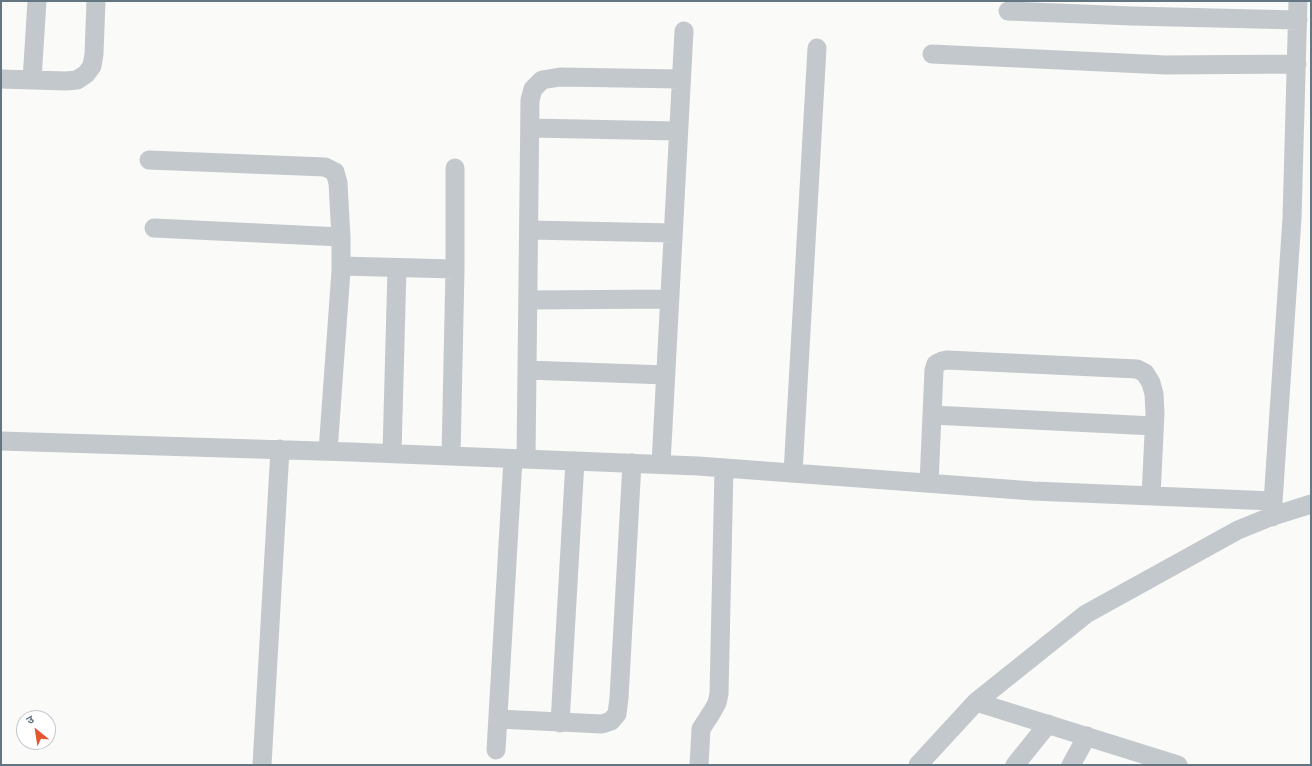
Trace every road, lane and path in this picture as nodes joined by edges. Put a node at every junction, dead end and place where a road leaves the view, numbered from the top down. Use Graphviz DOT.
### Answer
graph roads {
  1 [pos="37,1"];
  2 [pos="96,1"];
  3 [pos="1298,1"];
  4 [pos="1008,11"];
  5 [pos="1298,20"];
  6 [pos="684,31"];
  7 [pos="817,48"];
  8 [pos="932,54"];
  9 [pos="1297,64"];
  10 [pos="681,79"];
  11 [pos="32,80"];
  12 [pos="1,84"];
  13 [pos="530,128"];
  14 [pos="678,131"];
  15 [pos="149,160"];
  16 [pos="455,168"];
  17 [pos="154,228"];
  18 [pos="529,230"];
  19 [pos="673,233"];
  20 [pos="341,237"];
  21 [pos="341,266"];
  22 [pos="397,268"];
  23 [pos="455,269"];
  24 [pos="670,299"];
  25 [pos="528,300"];
  26 [pos="527,370"];
  27 [pos="666,375"];
  28 [pos="932,415"];
  29 [pos="1154,426"];
  30 [pos="1,441"];
  31 [pos="280,449"];
  32 [pos="328,451"];
  33 [pos="392,453"];
  34 [pos="451,456"];
  35 [pos="520,459"];
  36 [pos="575,461"];
  37 [pos="632,463"];
  38 [pos="661,464"];
  39 [pos="724,468"];
  40 [pos="793,473"];
  41 [pos="929,483"];
  42 [pos="1151,496"];
  43 [pos="1311,504"];
  44 [pos="1273,509"];
  45 [pos="976,702"];
  46 [pos="498,719"];
  47 [pos="560,723"];
  48 [pos="1048,724"];
  49 [pos="1086,736"];
  50 [pos="496,750"];
  51 [pos="262,765"];
  52 [pos="699,765"];
  53 [pos="918,765"];
  54 [pos="1015,765"];
  55 [pos="1071,765"];
  56 [pos="1178,765"];
  1 -- 11 [label="street"];
  2 -- 11 [label="street"];
  3 -- 5 [label="street"];
  4 -- 5 [label="street"];
  5 -- 9 [label="street"];
  6 -- 10 [label="street"];
  7 -- 40 [label="street"];
  8 -- 9 [label="street"];
  9 -- 44 [label="street"];
  10 -- 13 [label="street"];
  10 -- 14 [label="street"];
  11 -- 12 [label="street"];
  13 -- 14 [label="street"];
  13 -- 18 [label="street"];
  14 -- 19 [label="street"];
  15 -- 20 [label="street"];
  16 -- 23 [label="street"];
  17 -- 20 [label="street"];
  18 -- 19 [label="street"];
  18 -- 25 [label="street"];
  19 -- 24 [label="street"];
  20 -- 21 [label="street"];
  21 -- 22 [label="street"];
  21 -- 32 [label="street"];
  22 -- 23 [label="street"];
  22 -- 33 [label="street"];
  23 -- 34 [label="street"];
  24 -- 25 [label="street"];
  24 -- 27 [label="street"];
  25 -- 26 [label="street"];
  26 -- 27 [label="street"];
  26 -- 35 [label="street"];
  27 -- 38 [label="street"];
  28 -- 29 [label="street"];
  28 -- 29 [label="street"];
  28 -- 41 [label="street"];
  29 -- 42 [label="street"];
  30 -- 31 [label="street"];
  31 -- 32 [label="street"];
  31 -- 51 [label="street"];
  32 -- 33 [label="street"];
  33 -- 34 [label="street"];
  34 -- 35 [label="street"];
  35 -- 36 [label="street"];
  35 -- 46 [label="street"];
  36 -- 37 [label="street"];
  36 -- 47 [label="street"];
  37 -- 38 [label="street"];
  37 -- 47 [label="street"];
  38 -- 39 [label="street"];
  39 -- 40 [label="street"];
  39 -- 52 [label="street"];
  40 -- 41 [label="street"];
  41 -- 42 [label="street"];
  42 -- 44 [label="street"];
  43 -- 44 [label="street"];
  44 -- 45 [label="street"];
  45 -- 48 [label="street"];
  45 -- 53 [label="street"];
  46 -- 47 [label="street"];
  46 -- 50 [label="street"];
  48 -- 49 [label="street"];
  48 -- 54 [label="street"];
  49 -- 55 [label="street"];
  49 -- 56 [label="street"];
}
